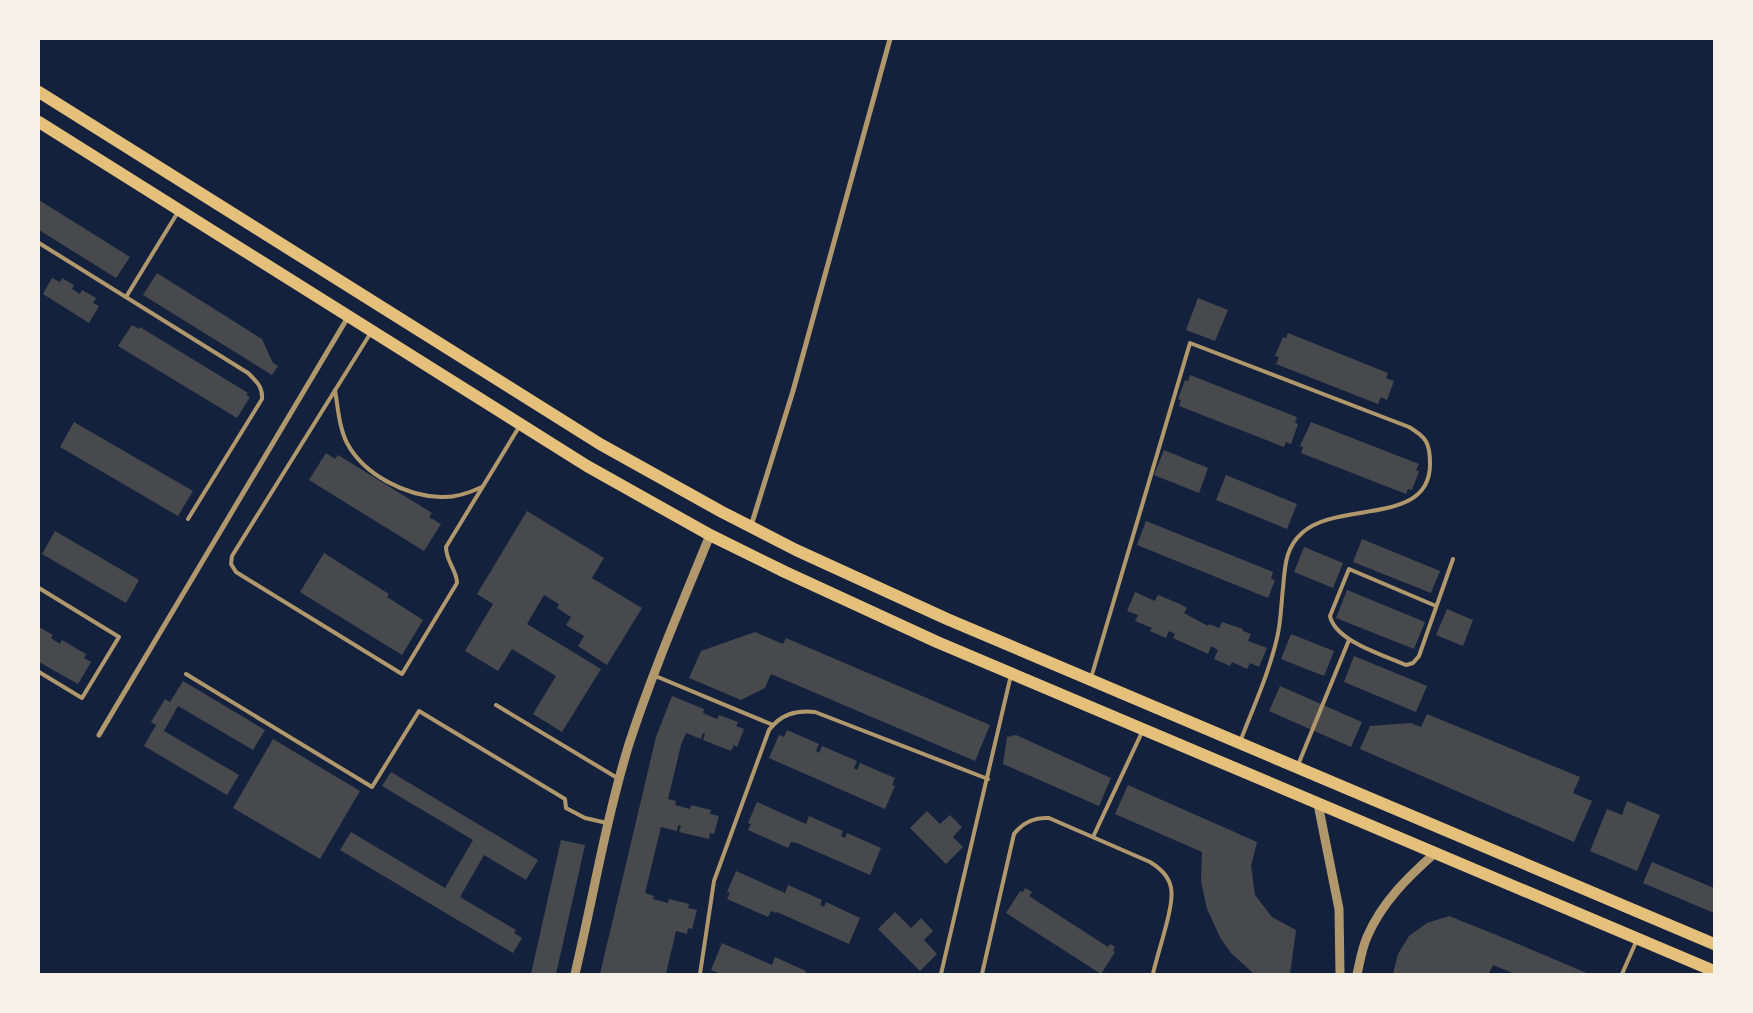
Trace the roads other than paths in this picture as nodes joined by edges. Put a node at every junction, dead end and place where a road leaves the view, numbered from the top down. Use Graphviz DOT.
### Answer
graph roads {
  1 [pos="890,39"];
  2 [pos="39,92"];
  3 [pos="39,122"];
  4 [pos="179,211"];
  5 [pos="39,243"];
  6 [pos="126,297"];
  7 [pos="348,317"];
  8 [pos="371,332"];
  9 [pos="335,390"];
  10 [pos="520,425"];
  11 [pos="482,487"];
  12 [pos="188,519"];
  13 [pos="751,527"];
  14 [pos="710,534"];
  15 [pos="1453,559"];
  16 [pos="39,588"];
  17 [pos="1436,606"];
  18 [pos="1350,640"];
  19 [pos="39,672"];
  20 [pos="186,674"];
  21 [pos="653,674"];
  22 [pos="1011,674"];
  23 [pos="1091,680"];
  24 [pos="496,705"];
  25 [pos="773,725"];
  26 [pos="1143,730"];
  27 [pos="99,735"];
  28 [pos="1240,743"];
  29 [pos="1297,767"];
  30 [pos="619,779"];
  31 [pos="988,779"];
  32 [pos="1318,804"];
  33 [pos="608,824"];
  34 [pos="1093,837"];
  35 [pos="1435,853"];
  36 [pos="1638,939"];
  37 [pos="1714,944"];
  38 [pos="1714,971"];
  39 [pos="576,974"];
  40 [pos="700,974"];
  41 [pos="940,974"];
  42 [pos="982,974"];
  43 [pos="1153,974"];
  44 [pos="1340,974"];
  45 [pos="1357,974"];
  46 [pos="1622,974"];
  1 -- 13 [label="street"];
  2 -- 13 [label="highway"];
  3 -- 4 [label="highway"];
  4 -- 6 [label="lane"];
  4 -- 7 [label="highway"];
  5 -- 6 [label="lane"];
  6 -- 12 [label="lane"];
  7 -- 8 [label="highway"];
  7 -- 27 [label="street"];
  8 -- 9 [label="lane"];
  8 -- 10 [label="highway"];
  9 -- 11 [label="lane"];
  9 -- 11 [label="lane"];
  10 -- 11 [label="lane"];
  10 -- 14 [label="highway"];
  13 -- 23 [label="highway"];
  14 -- 21 [label="street"];
  14 -- 22 [label="highway"];
  15 -- 17 [label="lane"];
  16 -- 19 [label="lane"];
  17 -- 18 [label="lane"];
  17 -- 18 [label="lane"];
  18 -- 29 [label="lane"];
  20 -- 33 [label="lane"];
  21 -- 25 [label="lane"];
  21 -- 30 [label="street"];
  22 -- 26 [label="highway"];
  22 -- 31 [label="lane"];
  23 -- 28 [label="highway"];
  23 -- 28 [label="lane"];
  24 -- 30 [label="lane"];
  25 -- 31 [label="lane"];
  25 -- 40 [label="lane"];
  26 -- 32 [label="highway"];
  26 -- 34 [label="lane"];
  28 -- 29 [label="highway"];
  29 -- 37 [label="highway"];
  30 -- 33 [label="street"];
  31 -- 41 [label="lane"];
  32 -- 35 [label="highway"];
  32 -- 44 [label="street"];
  33 -- 39 [label="street"];
  34 -- 42 [label="lane"];
  34 -- 43 [label="lane"];
  35 -- 36 [label="highway"];
  35 -- 45 [label="street"];
  36 -- 38 [label="highway"];
  36 -- 46 [label="lane"];
}
